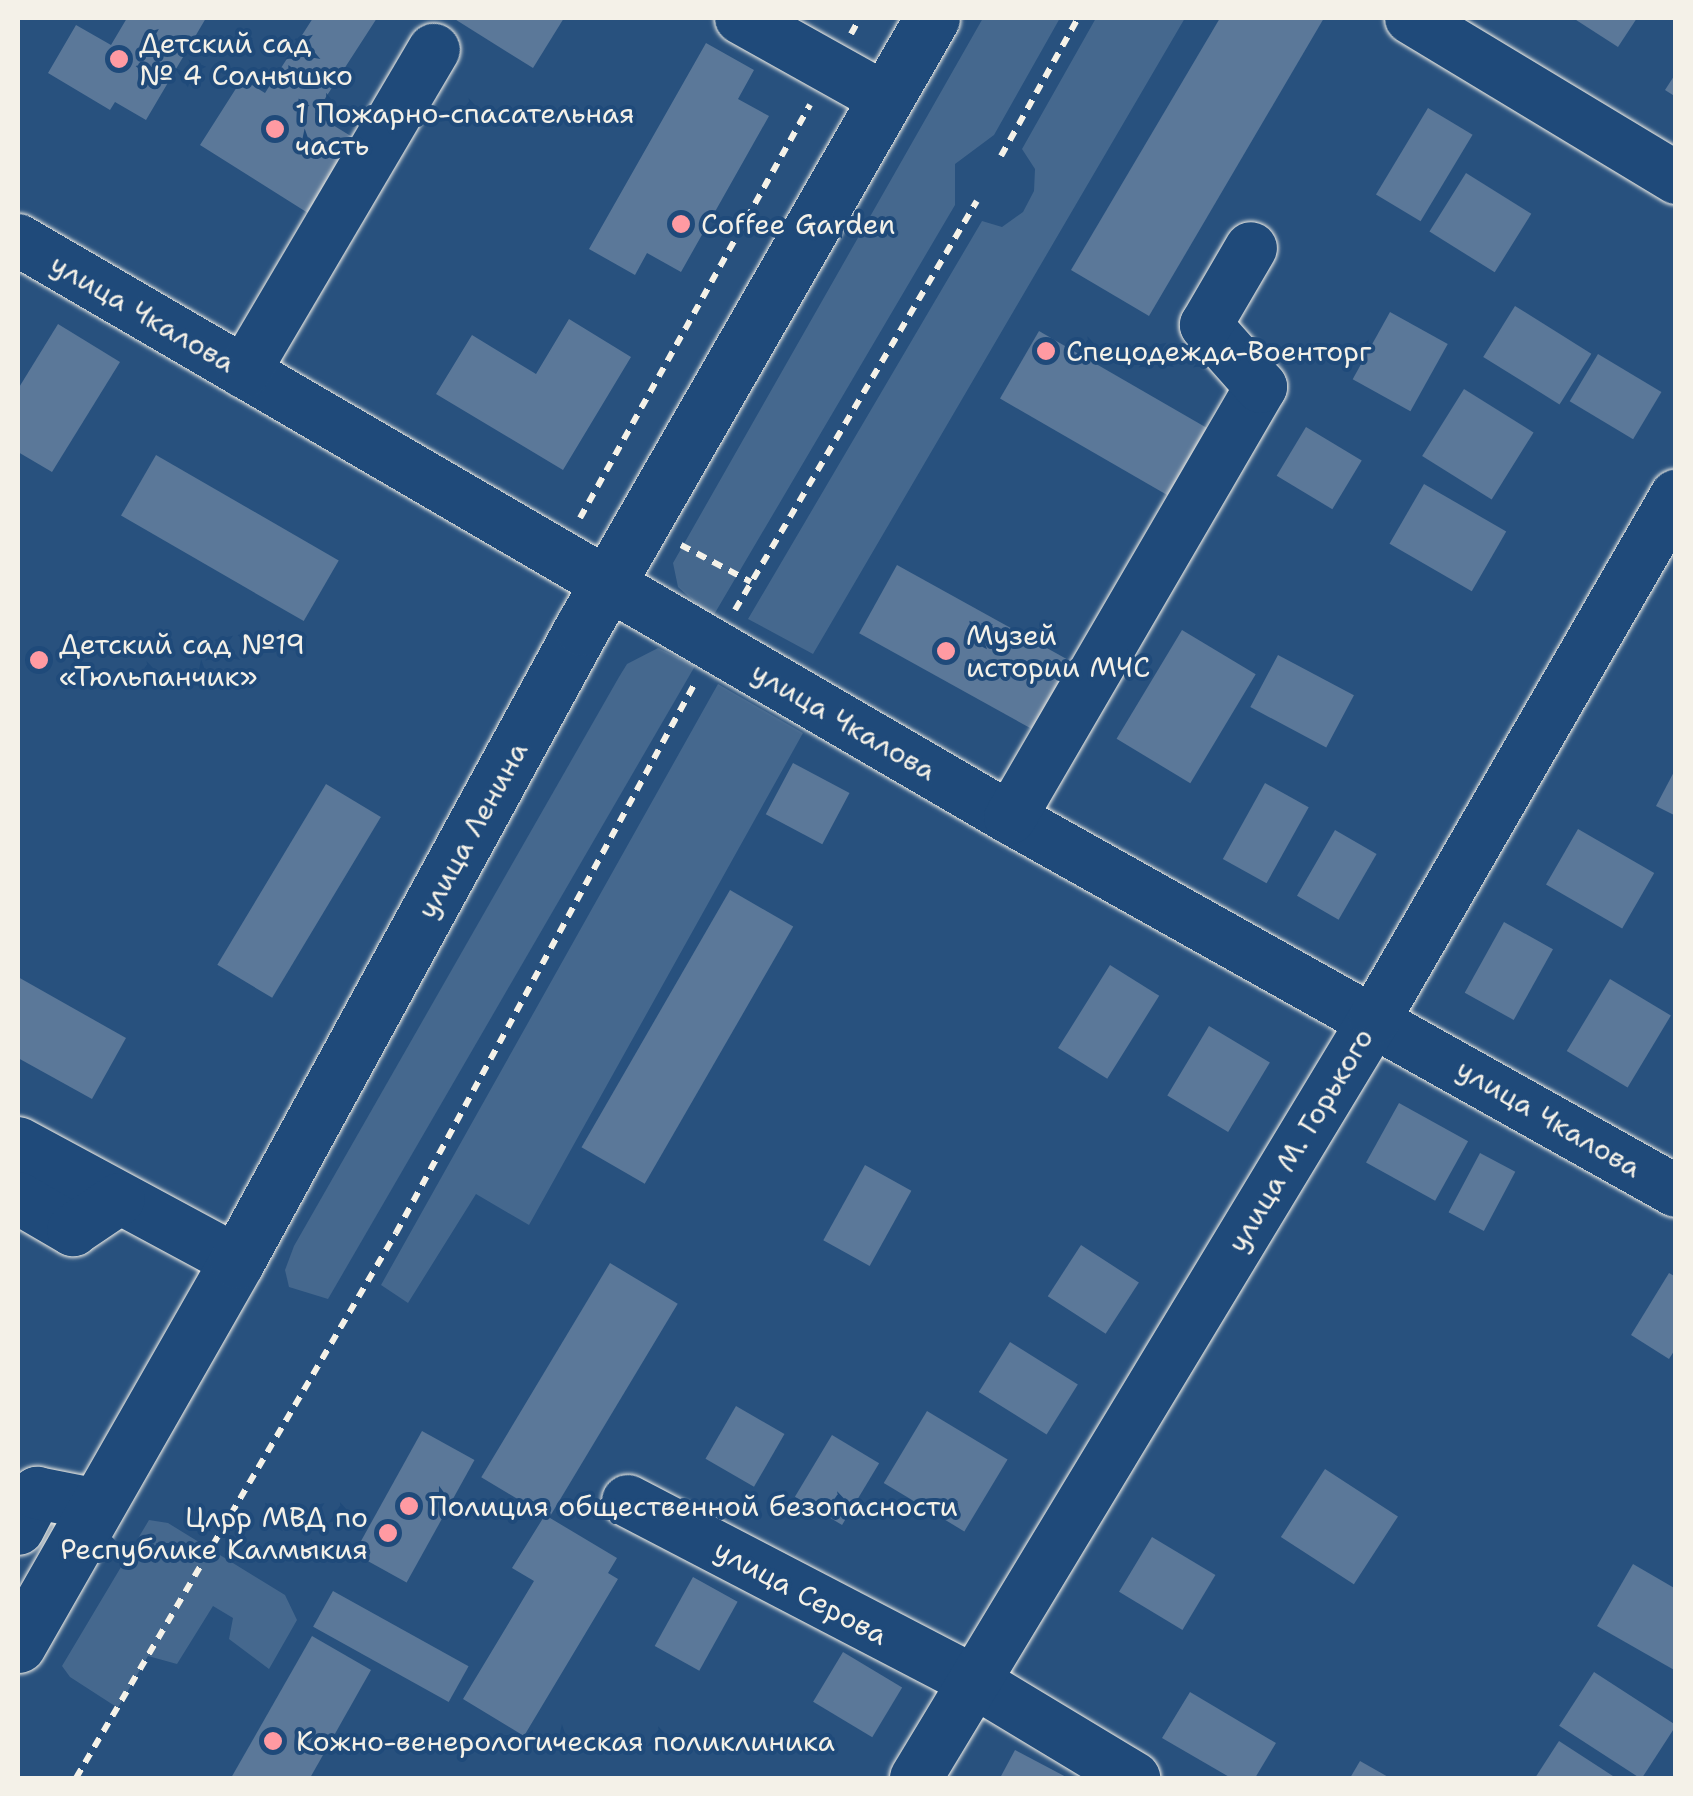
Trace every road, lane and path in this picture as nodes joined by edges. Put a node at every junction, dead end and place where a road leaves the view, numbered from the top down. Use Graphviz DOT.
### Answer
graph roads {
  1 [pos="740,18"];
  2 [pos="860,18"];
  3 [pos="932,18"];
  4 [pos="1078,18"];
  5 [pos="1411,18"];
  6 [pos="434,50"];
  7 [pos="831,68"];
  8 [pos="886,99"];
  9 [pos="1001,156"];
  10 [pos="1676,178"];
  11 [pos="976,202"];
  12 [pos="18,240"];
  13 [pos="1250,248"];
  14 [pos="244,372"];
  15 [pos="1676,496"];
  16 [pos="670,540"];
  17 [pos="560,555"];
  18 [pos="608,582"];
  19 [pos="751,582"];
  20 [pos="715,646"];
  21 [pos="1010,818"];
  22 [pos="1374,1018"];
  23 [pos="18,1143"];
  24 [pos="1676,1191"];
  25 [pos="18,1198"];
  26 [pos="118,1199"];
  27 [pos="238,1262"];
  28 [pos="628,1501"];
  29 [pos="98,1504"];
  30 [pos="18,1529"];
  31 [pos="18,1645"];
  32 [pos="975,1682"];
  33 [pos="76,1778"];
  34 [pos="916,1778"];
  35 [pos="1134,1778"];
  1 -- 7 [label="street"];
  2 -- 7 [label="path"];
  3 -- 8 [label="main road, улица Ленина"];
  4 -- 9 [label="path"];
  5 -- 10 [label="street"];
  6 -- 14 [label="street"];
  7 -- 8 [label="street"];
  7 -- 17 [label="path"];
  8 -- 18 [label="main road, улица Ленина"];
  11 -- 19 [label="path"];
  12 -- 14 [label="street, улица Чкалова"];
  13 -- 21 [label="street"];
  14 -- 17 [label="street, улица Чкалова"];
  15 -- 22 [label="street, улица М. Горького"];
  16 -- 19 [label="path"];
  17 -- 18 [label="street, улица Чкалова"];
  18 -- 20 [label="street, улица Чкалова"];
  18 -- 27 [label="main road, улица Ленина"];
  19 -- 20 [label="path"];
  20 -- 21 [label="street, улица Чкалова"];
  20 -- 33 [label="path"];
  21 -- 22 [label="street, улица Чкалова"];
  22 -- 24 [label="street, улица Чкалова"];
  22 -- 32 [label="street, улица М. Горького"];
  23 -- 26 [label="street"];
  25 -- 26 [label="street"];
  26 -- 27 [label="street"];
  27 -- 29 [label="main road, улица Ленина"];
  28 -- 32 [label="street, улица Серова"];
  29 -- 30 [label="street"];
  29 -- 31 [label="main road, улица Ленина"];
  32 -- 34 [label="street, улица М. Горького"];
  32 -- 35 [label="street, улица Серова"];
}
